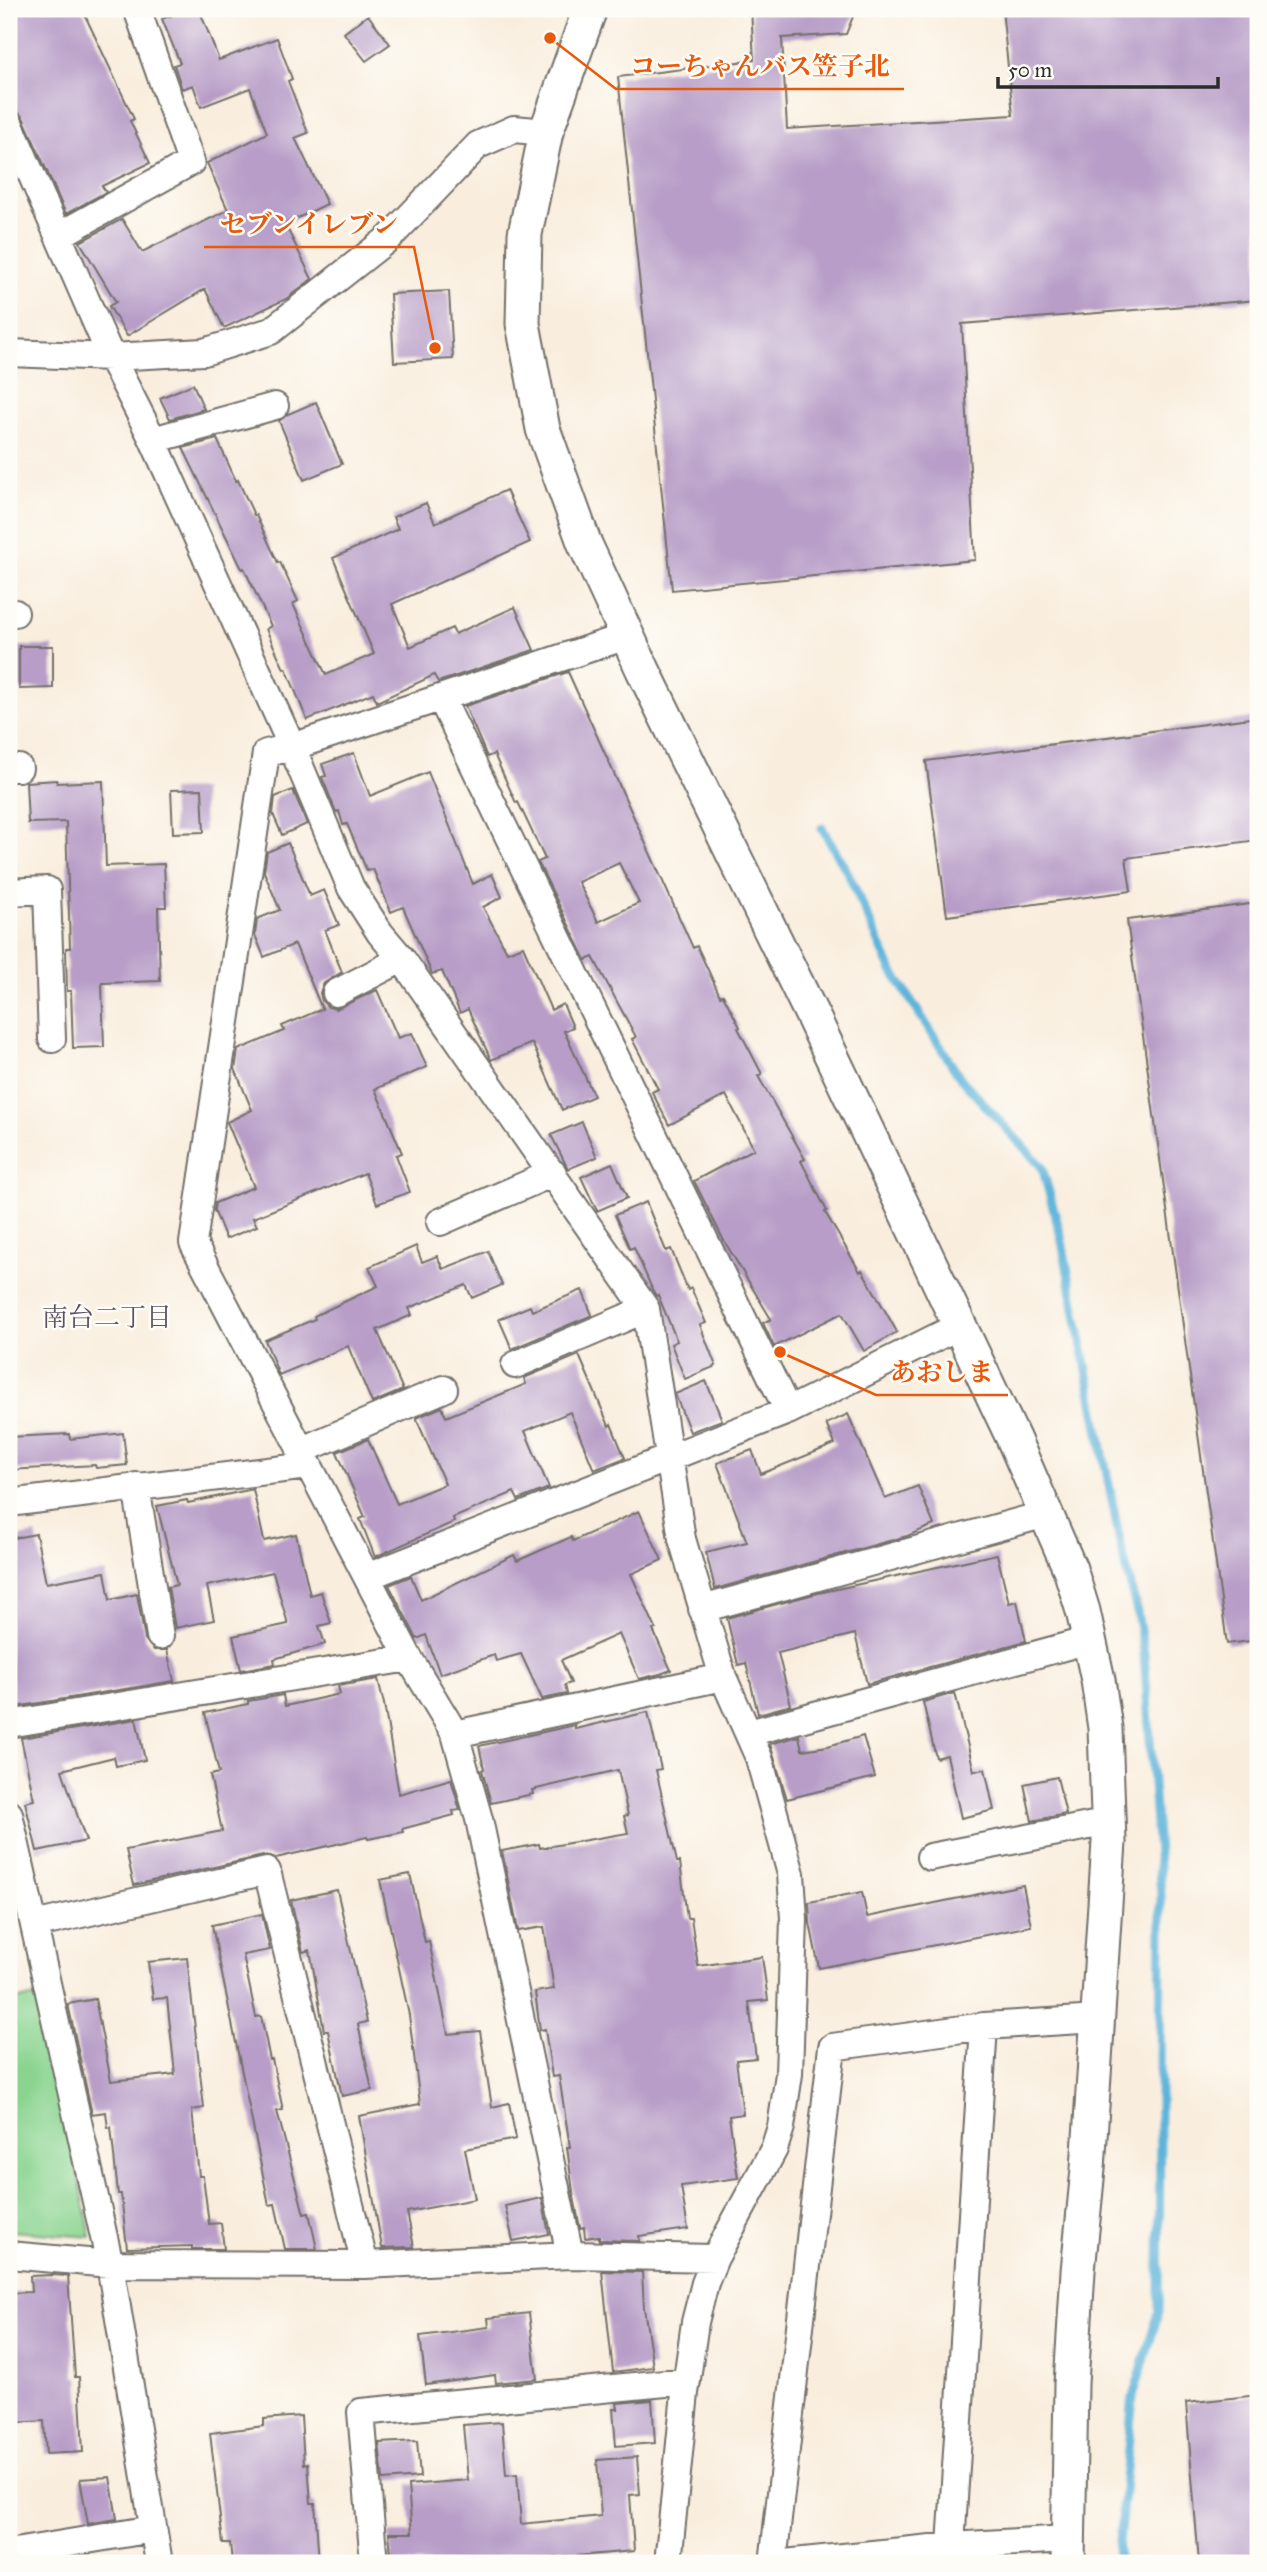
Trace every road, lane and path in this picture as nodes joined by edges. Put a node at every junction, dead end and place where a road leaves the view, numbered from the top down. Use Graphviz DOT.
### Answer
graph roads {
  1 [pos="138,9"];
  2 [pos="590,9"];
  3 [pos="9,123"];
  4 [pos="546,132"];
  5 [pos="58,236"];
  6 [pos="9,353"];
  7 [pos="111,357"];
  8 [pos="275,406"];
  9 [pos="153,440"];
  10 [pos="627,636"];
  11 [pos="441,698"];
  12 [pos="292,747"];
  13 [pos="9,892"];
  14 [pos="402,959"];
  15 [pos="336,993"];
  16 [pos="52,1039"];
  17 [pos="553,1173"];
  18 [pos="440,1222"];
  19 [pos="646,1309"];
  20 [pos="961,1325"];
  21 [pos="515,1365"];
  22 [pos="444,1389"];
  23 [pos="788,1411"];
  24 [pos="304,1459"];
  25 [pos="670,1459"];
  26 [pos="136,1486"];
  27 [pos="9,1503"];
  28 [pos="1046,1514"];
  29 [pos="369,1576"];
  30 [pos="702,1609"];
  31 [pos="160,1636"];
  32 [pos="1089,1640"];
  33 [pos="409,1658"];
  34 [pos="723,1677"];
  35 [pos="9,1724"];
  36 [pos="749,1733"];
  37 [pos="454,1734"];
  38 [pos="9,1814"];
  39 [pos="1109,1822"];
  40 [pos="930,1857"];
  41 [pos="34,1925"];
  42 [pos="1098,2018"];
  43 [pos="984,2026"];
  44 [pos="9,2255"];
  45 [pos="570,2255"];
  46 [pos="715,2258"];
  47 [pos="110,2264"];
  48 [pos="365,2265"];
  49 [pos="687,2381"];
  50 [pos="153,2529"];
  51 [pos="951,2546"];
  52 [pos="1068,2551"];
  53 [pos="9,2553"];
  54 [pos="159,2563"];
  55 [pos="374,2563"];
  56 [pos="668,2563"];
  57 [pos="773,2563"];
  58 [pos="784,2563"];
  1 -- 5 [label="street"];
  2 -- 4 [label="street"];
  3 -- 5 [label="street"];
  4 -- 7 [label="street"];
  4 -- 10 [label="street"];
  5 -- 7 [label="street"];
  6 -- 7 [label="street"];
  7 -- 9 [label="street"];
  8 -- 9 [label="street"];
  9 -- 12 [label="street"];
  10 -- 11 [label="street"];
  10 -- 20 [label="street"];
  11 -- 12 [label="street"];
  11 -- 23 [label="street"];
  12 -- 14 [label="street"];
  12 -- 24 [label="street"];
  13 -- 16 [label="street"];
  14 -- 15 [label="street"];
  14 -- 17 [label="street"];
  17 -- 18 [label="street"];
  17 -- 19 [label="street"];
  19 -- 21 [label="street"];
  19 -- 25 [label="street"];
  20 -- 23 [label="street"];
  20 -- 28 [label="street"];
  22 -- 24 [label="street"];
  23 -- 25 [label="street"];
  24 -- 26 [label="street"];
  24 -- 29 [label="street"];
  25 -- 29 [label="street"];
  25 -- 30 [label="street"];
  26 -- 27 [label="street"];
  26 -- 31 [label="street"];
  28 -- 30 [label="street"];
  28 -- 32 [label="street"];
  29 -- 33 [label="street"];
  30 -- 34 [label="street"];
  32 -- 36 [label="street"];
  32 -- 39 [label="street"];
  33 -- 35 [label="street"];
  33 -- 37 [label="street"];
  34 -- 36 [label="street"];
  34 -- 37 [label="street"];
  36 -- 46 [label="street"];
  37 -- 45 [label="street"];
  38 -- 41 [label="street"];
  39 -- 40 [label="street"];
  39 -- 42 [label="street"];
  41 -- 47 [label="street"];
  41 -- 48 [label="street"];
  42 -- 43 [label="street"];
  42 -- 52 [label="street"];
  43 -- 51 [label="street"];
  43 -- 57 [label="street"];
  44 -- 47 [label="street"];
  45 -- 46 [label="street"];
  45 -- 48 [label="street"];
  46 -- 49 [label="street"];
  47 -- 48 [label="street"];
  47 -- 50 [label="street"];
  49 -- 55 [label="street"];
  49 -- 56 [label="street"];
  50 -- 53 [label="street"];
  50 -- 54 [label="street"];
  51 -- 52 [label="street"];
  51 -- 58 [label="street"];
}
